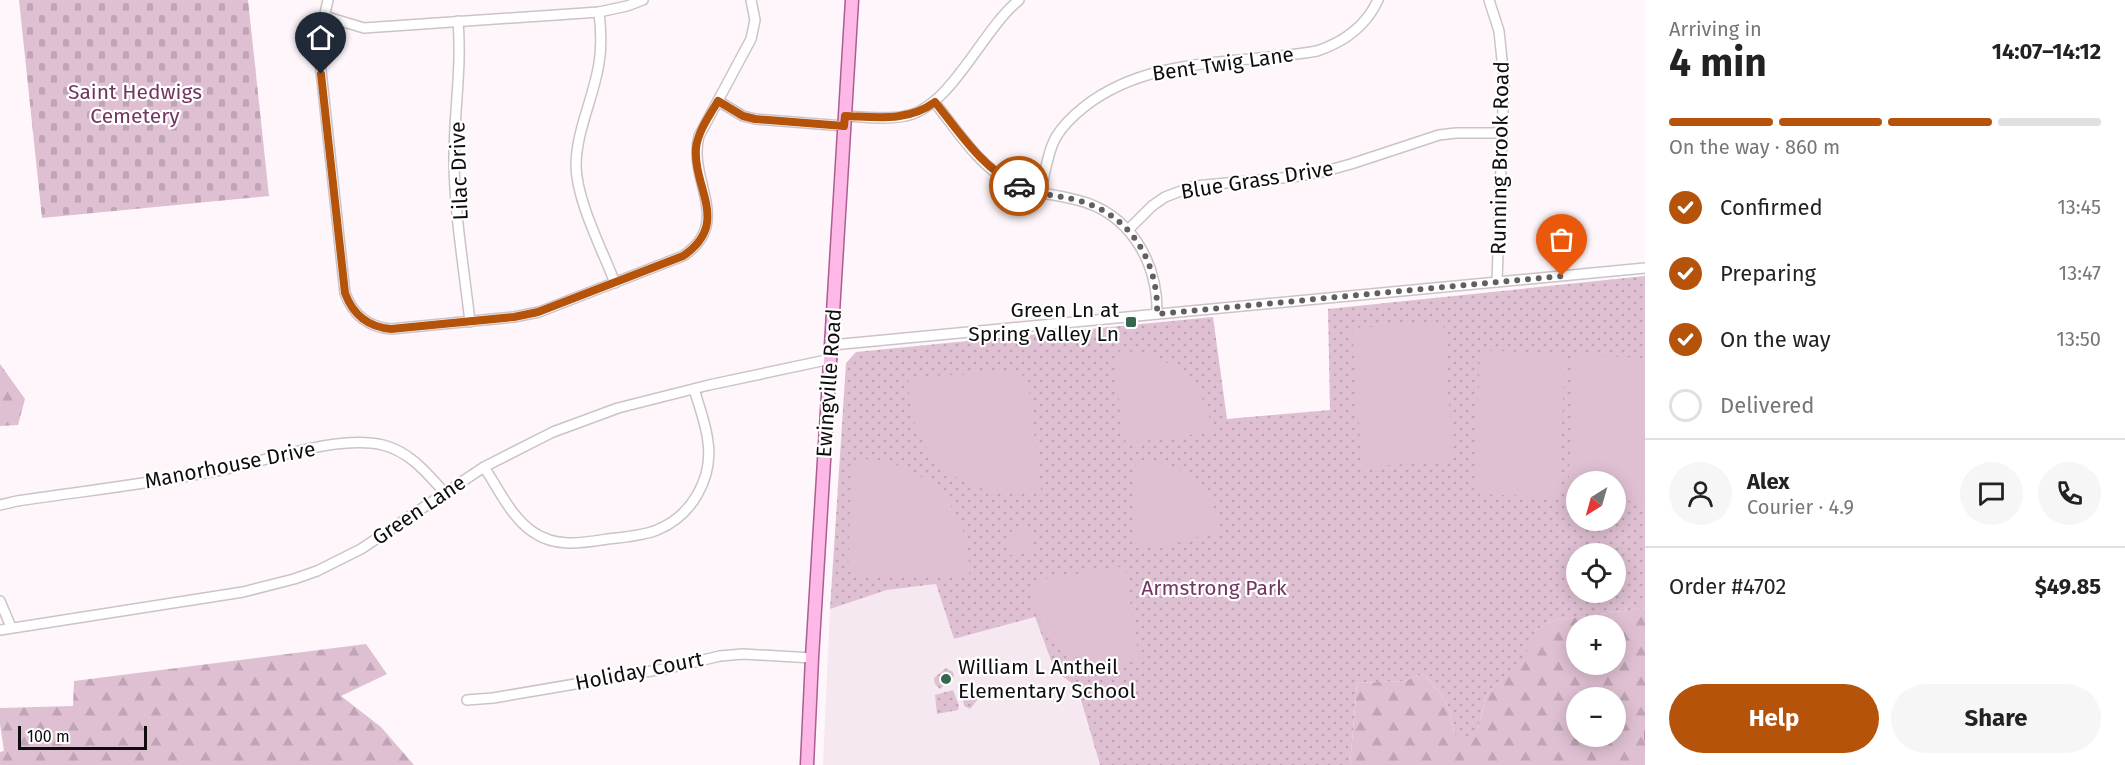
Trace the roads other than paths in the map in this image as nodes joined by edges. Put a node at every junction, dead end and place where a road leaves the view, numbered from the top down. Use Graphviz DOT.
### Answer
graph roads {
  1 [pos="328,0"];
  2 [pos="643,0"];
  3 [pos="852,0"];
  4 [pos="1019,0"];
  5 [pos="1378,0"];
  6 [pos="1489,0"];
  7 [pos="752,4"];
  8 [pos="599,12"];
  9 [pos="324,16"];
  10 [pos="458,21"];
  11 [pos="718,101"];
  12 [pos="935,102"];
  13 [pos="845,121"];
  14 [pos="1503,133"];
  15 [pos="1040,194"];
  16 [pos="1128,230"];
  17 [pos="1645,268"];
  18 [pos="1497,282"];
  19 [pos="615,283"];
  20 [pos="1157,314"];
  21 [pos="470,321"];
  22 [pos="832,345"];
  23 [pos="831,359"];
  24 [pos="694,389"];
  25 [pos="484,467"];
  26 [pos="444,492"];
  27 [pos="0,506"];
  28 [pos="0,601"];
  29 [pos="11,627"];
  30 [pos="0,630"];
  31 [pos="812,658"];
  32 [pos="467,700"];
  33 [pos="807,765"];
  1 -- 9 [label="street"];
  2 -- 8 [label="street"];
  3 -- 13 [label="main road, Ewingville Road"];
  4 -- 12 [label="street"];
  5 -- 15 [label="street, Bent Twig Lane"];
  6 -- 14 [label="street, Running Brook Road"];
  7 -- 11 [label="street"];
  8 -- 10 [label="street"];
  8 -- 19 [label="street"];
  9 -- 10 [label="street"];
  9 -- 21 [label="street"];
  10 -- 21 [label="street, Lilac Drive"];
  11 -- 13 [label="street"];
  11 -- 19 [label="street"];
  12 -- 13 [label="street"];
  12 -- 15 [label="street"];
  13 -- 22 [label="main road, Ewingville Road"];
  14 -- 16 [label="street, Blue Grass Drive"];
  14 -- 18 [label="street, Running Brook Road"];
  15 -- 16 [label="street"];
  16 -- 20 [label="street"];
  17 -- 18 [label="street"];
  18 -- 20 [label="street"];
  19 -- 21 [label="street"];
  20 -- 22 [label="street"];
  22 -- 23 [label="main road, Ewingville Road"];
  23 -- 24 [label="street, Green Lane"];
  23 -- 31 [label="main road, Ewingville Road"];
  24 -- 25 [label="street, Green Lane"];
  24 -- 25 [label="street"];
  25 -- 26 [label="street, Green Lane"];
  26 -- 27 [label="street, Manorhouse Drive"];
  26 -- 29 [label="street, Green Lane"];
  28 -- 29 [label="street"];
  29 -- 30 [label="street, Green Lane"];
  31 -- 32 [label="street, Holiday Court"];
  31 -- 33 [label="main road, Ewingville Road"];
}
